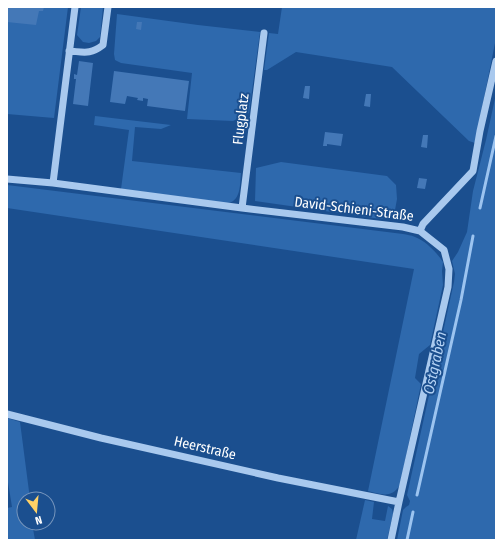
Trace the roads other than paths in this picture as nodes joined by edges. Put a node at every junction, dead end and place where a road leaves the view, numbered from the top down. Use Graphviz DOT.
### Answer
graph roads {
  1 [pos="75,7"];
  2 [pos="108,7"];
  3 [pos="264,33"];
  4 [pos="69,51"];
  5 [pos="496,61"];
  6 [pos="7,179"];
  7 [pos="53,183"];
  8 [pos="242,208"];
  9 [pos="420,231"];
  10 [pos="7,414"];
  11 [pos="399,502"];
  12 [pos="391,540"];
  1 -- 4 [label="street"];
  2 -- 4 [label="street"];
  3 -- 8 [label="street, Flugplatz"];
  4 -- 7 [label="street"];
  5 -- 9 [label="street"];
  6 -- 7 [label="street, David-Schieni-Straße"];
  7 -- 8 [label="street, David-Schieni-Straße"];
  8 -- 9 [label="street, David-Schieni-Straße"];
  9 -- 11 [label="street, David-Schieni-Straße"];
  10 -- 11 [label="street, Heerstraße"];
  11 -- 12 [label="street, David-Schieni-Straße"];
}
